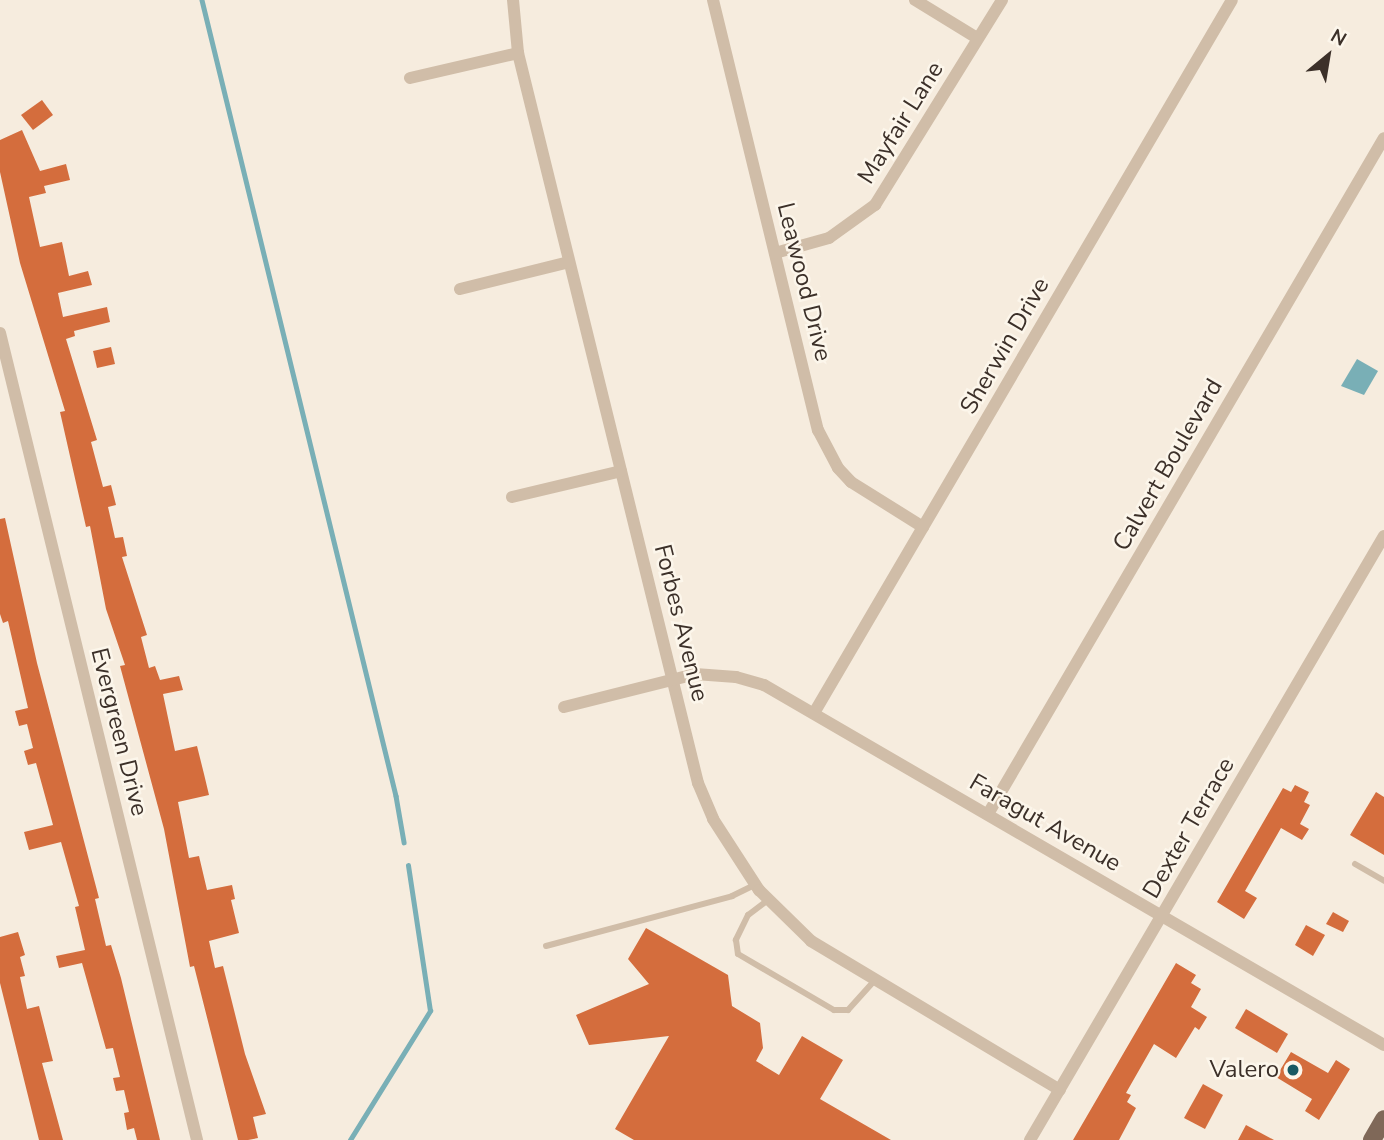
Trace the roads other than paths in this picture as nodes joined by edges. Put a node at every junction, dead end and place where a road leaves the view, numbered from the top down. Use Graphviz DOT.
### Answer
graph roads {
  1 [pos="513,0"];
  2 [pos="713,0"];
  3 [pos="915,0"];
  4 [pos="1232,0"];
  5 [pos="1000,1"];
  6 [pos="977,38"];
  7 [pos="517,53"];
  8 [pos="410,78"];
  9 [pos="1384,138"];
  10 [pos="775,253"];
  11 [pos="569,262"];
  12 [pos="460,289"];
  13 [pos="1,341"];
  14 [pos="621,471"];
  15 [pos="512,497"];
  16 [pos="923,527"];
  17 [pos="1384,536"];
  18 [pos="673,678"];
  19 [pos="564,707"];
  20 [pos="814,713"];
  21 [pos="988,814"];
  22 [pos="1355,864"];
  23 [pos="1384,881"];
  24 [pos="755,885"];
  25 [pos="768,900"];
  26 [pos="1162,916"];
  27 [pos="545,946"];
  28 [pos="874,981"];
  29 [pos="1384,1045"];
  30 [pos="1060,1090"];
  31 [pos="1384,1119"];
  32 [pos="197,1140"];
  33 [pos="1030,1140"];
  34 [pos="1372,1140"];
  1 -- 7 [label="street, Forbes Avenue"];
  2 -- 10 [label="street, Leawood Drive"];
  3 -- 6 [label="street"];
  4 -- 16 [label="street, Sherwin Drive"];
  5 -- 6 [label="street, Mayfair Lane"];
  6 -- 10 [label="street, Mayfair Lane"];
  7 -- 8 [label="street"];
  7 -- 11 [label="street, Forbes Avenue"];
  9 -- 21 [label="street, Calvert Boulevard"];
  10 -- 16 [label="street, Leawood Drive"];
  11 -- 12 [label="street"];
  11 -- 14 [label="street, Forbes Avenue"];
  13 -- 32 [label="street, Evergreen Drive"];
  14 -- 15 [label="street"];
  14 -- 18 [label="street, Forbes Avenue"];
  16 -- 20 [label="street, Sherwin Drive"];
  17 -- 26 [label="street, Dexter Terrace"];
  18 -- 19 [label="street, Faragut Avenue"];
  18 -- 20 [label="street, Faragut Avenue"];
  18 -- 24 [label="street, Forbes Avenue"];
  20 -- 21 [label="street, Faragut Avenue"];
  21 -- 26 [label="street, Faragut Avenue"];
  22 -- 23 [label="lane"];
  24 -- 25 [label="street, Forbes Avenue"];
  24 -- 27 [label="lane"];
  25 -- 28 [label="street, Forbes Avenue"];
  25 -- 28 [label="lane"];
  26 -- 29 [label="street, Faragut Avenue"];
  26 -- 30 [label="street, Dexter Terrace"];
  28 -- 30 [label="street, Forbes Avenue"];
  30 -- 33 [label="street, Dexter Terrace"];
  31 -- 34 [label="main road"];
}
